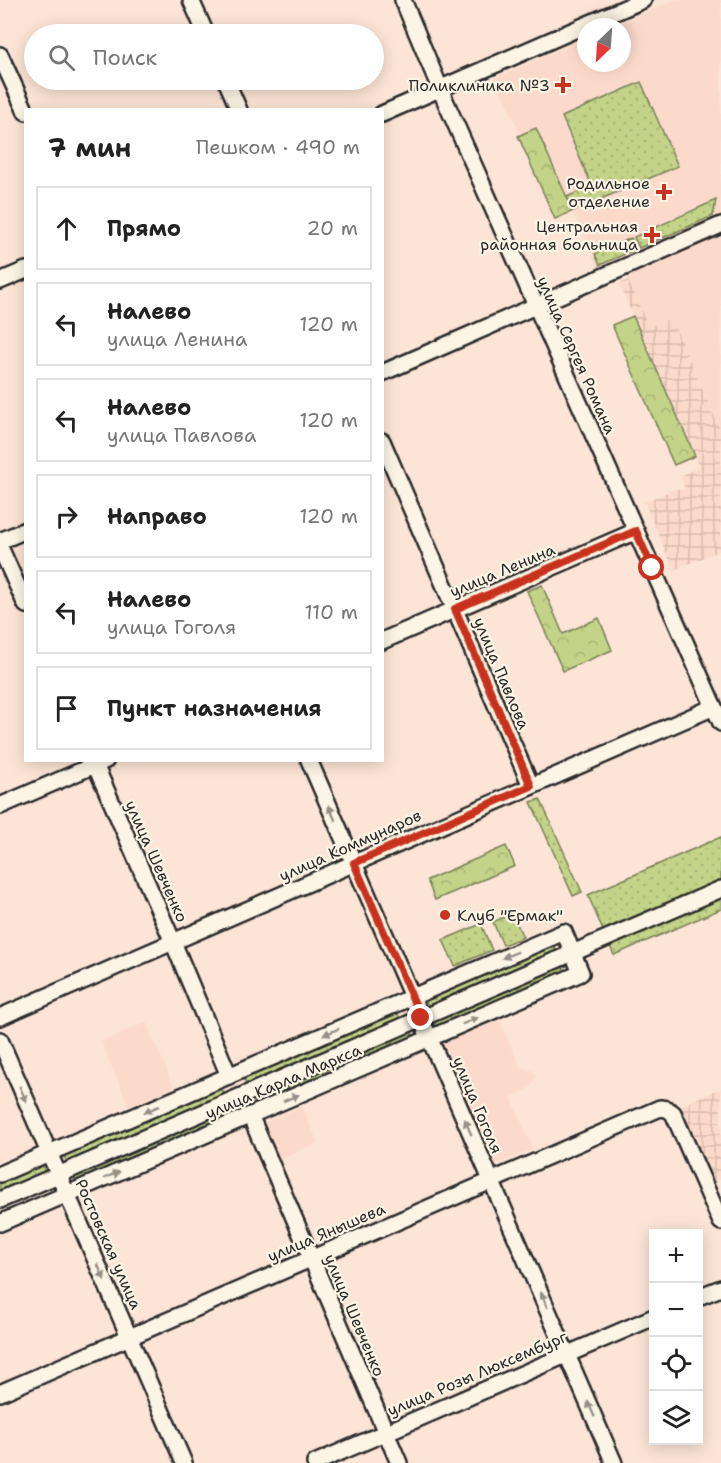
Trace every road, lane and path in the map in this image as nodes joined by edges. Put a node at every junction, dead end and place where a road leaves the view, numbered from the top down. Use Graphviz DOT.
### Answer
graph roads {
  1 [pos="191,0"];
  2 [pos="403,0"];
  3 [pos="643,0"];
  4 [pos="620,4"];
  5 [pos="202,24"];
  6 [pos="0,55"];
  7 [pos="440,89"];
  8 [pos="230,90"];
  9 [pos="24,108"];
  10 [pos="238,108"];
  11 [pos="384,113"];
  12 [pos="721,225"];
  13 [pos="24,271"];
  14 [pos="0,281"];
  15 [pos="536,306"];
  16 [pos="384,372"];
  17 [pos="384,446"];
  18 [pos="24,531"];
  19 [pos="636,531"];
  20 [pos="0,541"];
  21 [pos="0,547"];
  22 [pos="24,601"];
  23 [pos="455,609"];
  24 [pos="384,640"];
  25 [pos="714,706"];
  26 [pos="721,723"];
  27 [pos="98,762"];
  28 [pos="310,762"];
  29 [pos="531,786"];
  30 [pos="0,806"];
  31 [pos="354,863"];
  32 [pos="721,889"];
  33 [pos="173,942"];
  34 [pos="573,953"];
  35 [pos="412,997"];
  36 [pos="0,1017"];
  37 [pos="421,1018"];
  38 [pos="429,1038"];
  39 [pos="0,1040"];
  40 [pos="229,1076"];
  41 [pos="250,1115"];
  42 [pos="49,1153"];
  43 [pos="0,1174"];
  44 [pos="59,1175"];
  45 [pos="491,1181"];
  46 [pos="67,1194"];
  47 [pos="0,1200"];
  48 [pos="721,1222"];
  49 [pos="0,1223"];
  50 [pos="311,1259"];
  51 [pos="721,1288"];
  52 [pos="703,1295"];
  53 [pos="649,1319"];
  54 [pos="129,1337"];
  55 [pos="567,1354"];
  56 [pos="0,1393"];
  57 [pos="386,1432"];
  58 [pos="184,1463"];
  59 [pos="315,1463"];
  60 [pos="399,1463"];
  61 [pos="614,1463"];
  1 -- 5 [label="street"];
  2 -- 7 [label="street, улица Сергея Романа"];
  3 -- 4 [label="street"];
  4 -- 7 [label="street"];
  6 -- 9 [label="street"];
  7 -- 11 [label="street"];
  7 -- 15 [label="street, улица Сергея Романа"];
  8 -- 10 [label="street"];
  12 -- 15 [label="street"];
  13 -- 14 [label="street"];
  15 -- 16 [label="street"];
  15 -- 19 [label="street, улица Сергея Романа"];
  17 -- 23 [label="street, улица Павлова"];
  18 -- 20 [label="street"];
  19 -- 23 [label="street, улица Ленина"];
  19 -- 25 [label="street, улица Сергея Романа"];
  21 -- 22 [label="street"];
  23 -- 24 [label="street, улица Ленина"];
  23 -- 29 [label="street, улица Павлова"];
  25 -- 26 [label="street, улица Сергея Романа"];
  25 -- 29 [label="street, улица Коммунаров"];
  27 -- 30 [label="street"];
  27 -- 33 [label="street, улица Шевченко"];
  31 -- 28 [label="street, улица Гоголя, one-way"];
  29 -- 31 [label="street, улица Коммунаров"];
  31 -- 33 [label="street, улица Коммунаров"];
  31 -- 35 [label="street, улица Гоголя"];
  32 -- 34 [label="street"];
  33 -- 36 [label="street, улица Коммунаров"];
  33 -- 40 [label="street, улица Шевченко"];
  34 -- 35 [label="street, улица Карла Маркса, one-way"];
  34 -- 37 [label="street"];
  38 -- 34 [label="street, улица Карла Маркса, one-way"];
  35 -- 37 [label="street, улица Гоголя"];
  35 -- 40 [label="street, улица Карла Маркса, one-way"];
  37 -- 38 [label="street, улица Гоголя"];
  37 -- 44 [label="street"];
  41 -- 38 [label="street, улица Карла Маркса, one-way"];
  45 -- 38 [label="street, улица Гоголя, one-way"];
  39 -- 42 [label="street, Ростовская улица, one-way"];
  40 -- 42 [label="street, улица Карла Маркса, one-way"];
  46 -- 41 [label="street, улица Карла Маркса, one-way"];
  41 -- 50 [label="street, улица Шевченко"];
  42 -- 43 [label="street, улица Карла Маркса"];
  42 -- 44 [label="street, Ростовская улица"];
  44 -- 46 [label="street, Ростовская улица"];
  44 -- 47 [label="street"];
  45 -- 48 [label="street, улица Янышева"];
  45 -- 50 [label="street, улица Янышева"];
  55 -- 45 [label="street, улица Гоголя, one-way"];
  46 -- 49 [label="street, улица Карла Маркса"];
  46 -- 54 [label="street, Ростовская улица, one-way"];
  50 -- 54 [label="street, улица Янышева"];
  50 -- 57 [label="street, улица Шевченко"];
  51 -- 52 [label="street"];
  53 -- 55 [label="street, улица Розы Люксембург"];
  54 -- 56 [label="street, улица Янышева"];
  54 -- 58 [label="street, Ростовская улица"];
  55 -- 57 [label="street, улица Розы Люксембург"];
  61 -- 55 [label="street, улица Гоголя, one-way"];
  57 -- 59 [label="street, улица Розы Люксембург"];
  57 -- 60 [label="street, улица Шевченко"];
}
